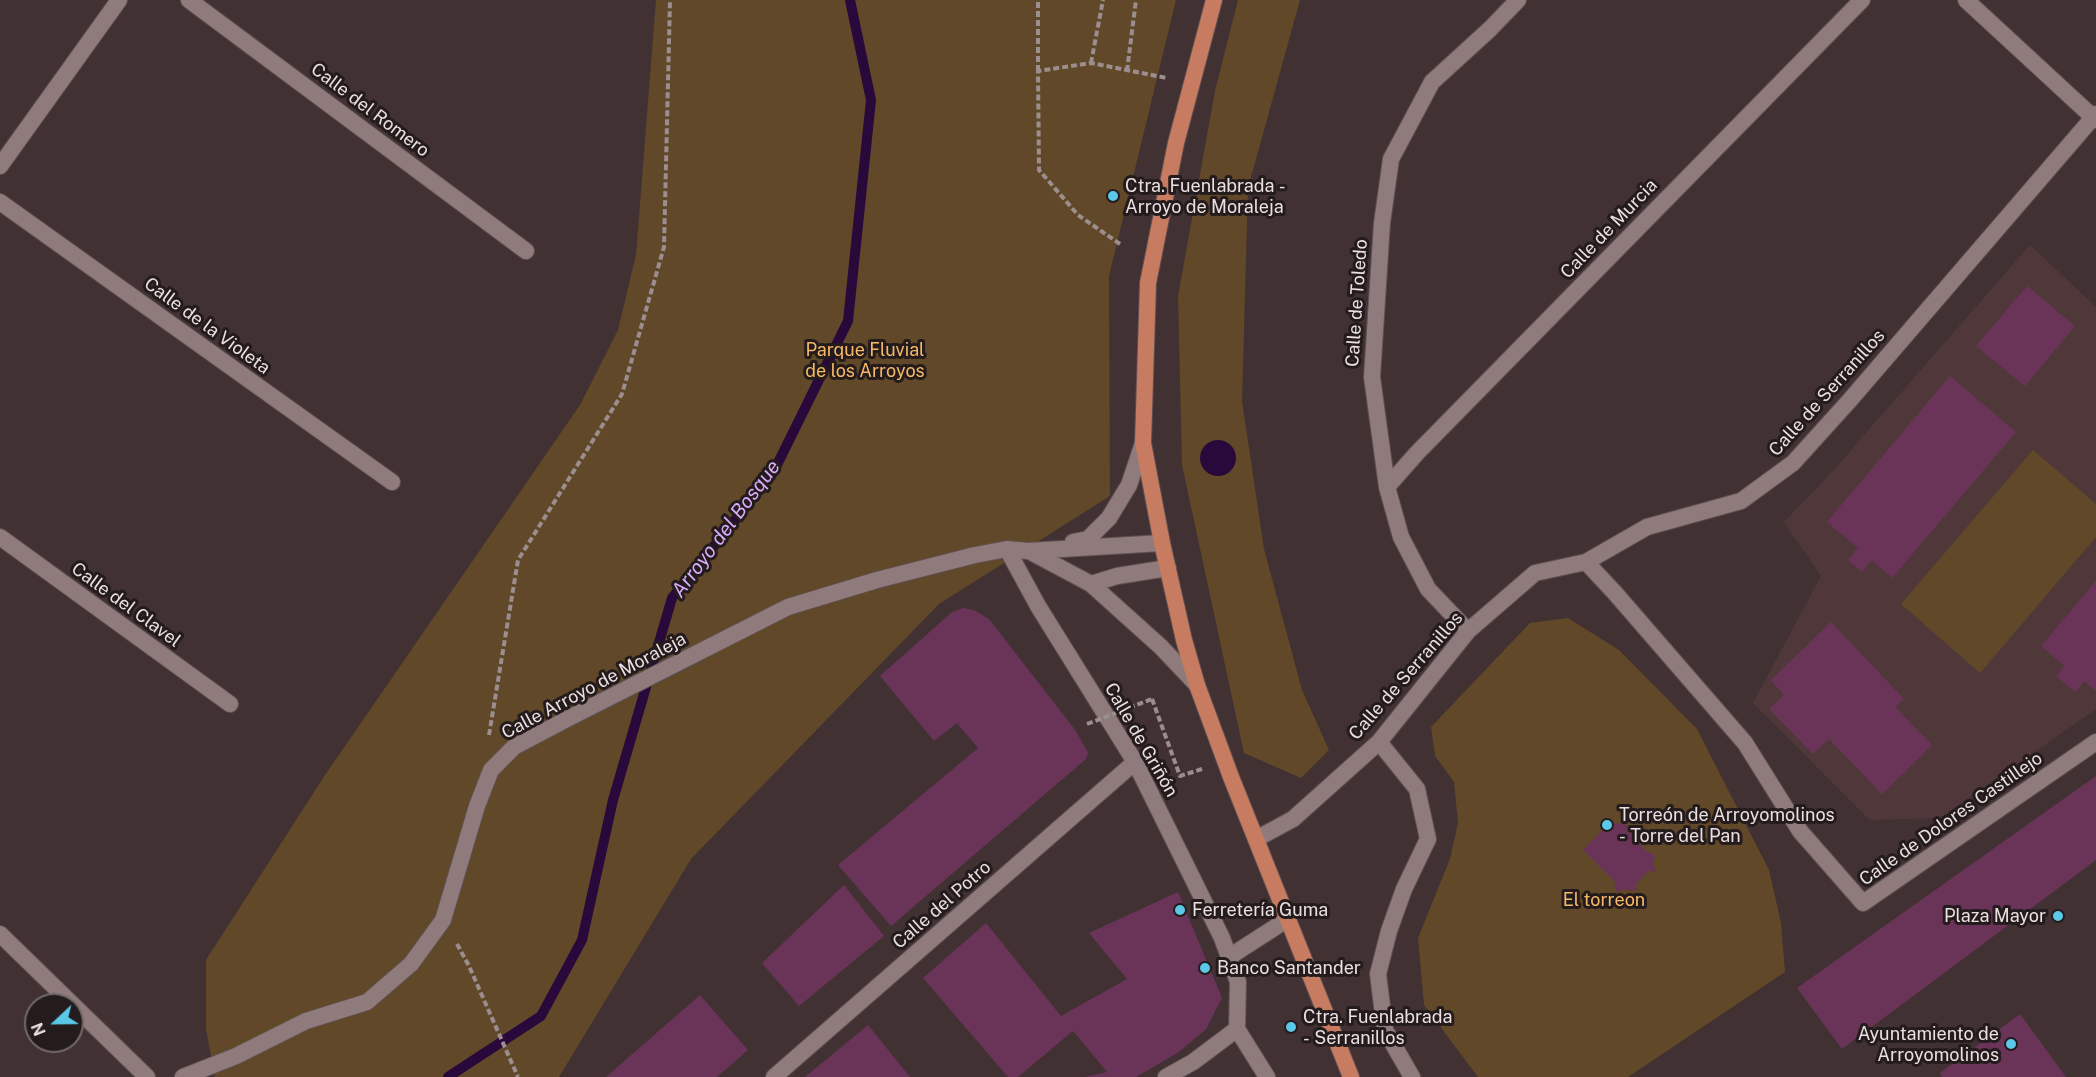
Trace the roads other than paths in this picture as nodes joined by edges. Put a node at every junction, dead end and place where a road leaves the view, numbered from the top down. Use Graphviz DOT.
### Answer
graph roads {
  1 [pos="119,0"];
  2 [pos="189,0"];
  3 [pos="1214,0"];
  4 [pos="1518,0"];
  5 [pos="1862,0"];
  6 [pos="1966,0"];
  7 [pos="2095,117"];
  8 [pos="0,166"];
  9 [pos="0,202"];
  10 [pos="526,251"];
  11 [pos="1143,443"];
  12 [pos="392,482"];
  13 [pos="1387,487"];
  14 [pos="0,537"];
  15 [pos="1162,543"];
  16 [pos="1007,549"];
  17 [pos="1028,550"];
  18 [pos="1586,562"];
  19 [pos="1168,568"];
  20 [pos="1091,584"];
  21 [pos="1468,631"];
  22 [pos="1197,685"];
  23 [pos="230,704"];
  24 [pos="1379,742"];
  25 [pos="2096,742"];
  26 [pos="1135,762"];
  27 [pos="1256,839"];
  28 [pos="1288,919"];
  29 [pos="4,945"];
  30 [pos="1229,957"];
  31 [pos="1237,1029"];
  32 [pos="147,1077"];
  33 [pos="183,1077"];
  34 [pos="774,1077"];
  35 [pos="1166,1077"];
  36 [pos="1267,1077"];
  37 [pos="1351,1077"];
  38 [pos="1412,1077"];
  1 -- 8 [label="street"];
  2 -- 10 [label="street, Calle del Romero"];
  3 -- 11 [label="main road"];
  4 -- 13 [label="street, Calle de Toledo"];
  5 -- 13 [label="street, Calle de Murcia"];
  6 -- 7 [label="street"];
  7 -- 18 [label="street, Calle de Serranillos"];
  9 -- 12 [label="street, Calle de la Violeta"];
  11 -- 15 [label="main road"];
  11 -- 17 [label="street"];
  13 -- 21 [label="street, Calle de Toledo"];
  14 -- 23 [label="street, Calle del Clavel"];
  15 -- 17 [label="street"];
  15 -- 19 [label="main road"];
  16 -- 17 [label="street, Calle Arroyo de Moraleja"];
  16 -- 26 [label="street, Calle de Griñón"];
  16 -- 33 [label="street, Calle Arroyo de Moraleja"];
  17 -- 20 [label="street"];
  18 -- 21 [label="street, Calle de Serranillos"];
  18 -- 25 [label="street, Calle de Dolores Castillejo"];
  19 -- 20 [label="street"];
  19 -- 22 [label="main road"];
  20 -- 22 [label="street"];
  21 -- 24 [label="street, Calle de Serranillos"];
  22 -- 27 [label="main road"];
  24 -- 27 [label="street, Calle de Serranillos"];
  24 -- 38 [label="street"];
  26 -- 30 [label="street, Calle de Griñón"];
  26 -- 34 [label="street, Calle del Potro"];
  27 -- 28 [label="main road"];
  28 -- 30 [label="street"];
  28 -- 37 [label="main road"];
  29 -- 32 [label="street"];
  30 -- 31 [label="street, Calle de Griñón"];
  31 -- 35 [label="street"];
  31 -- 36 [label="street"];
}
